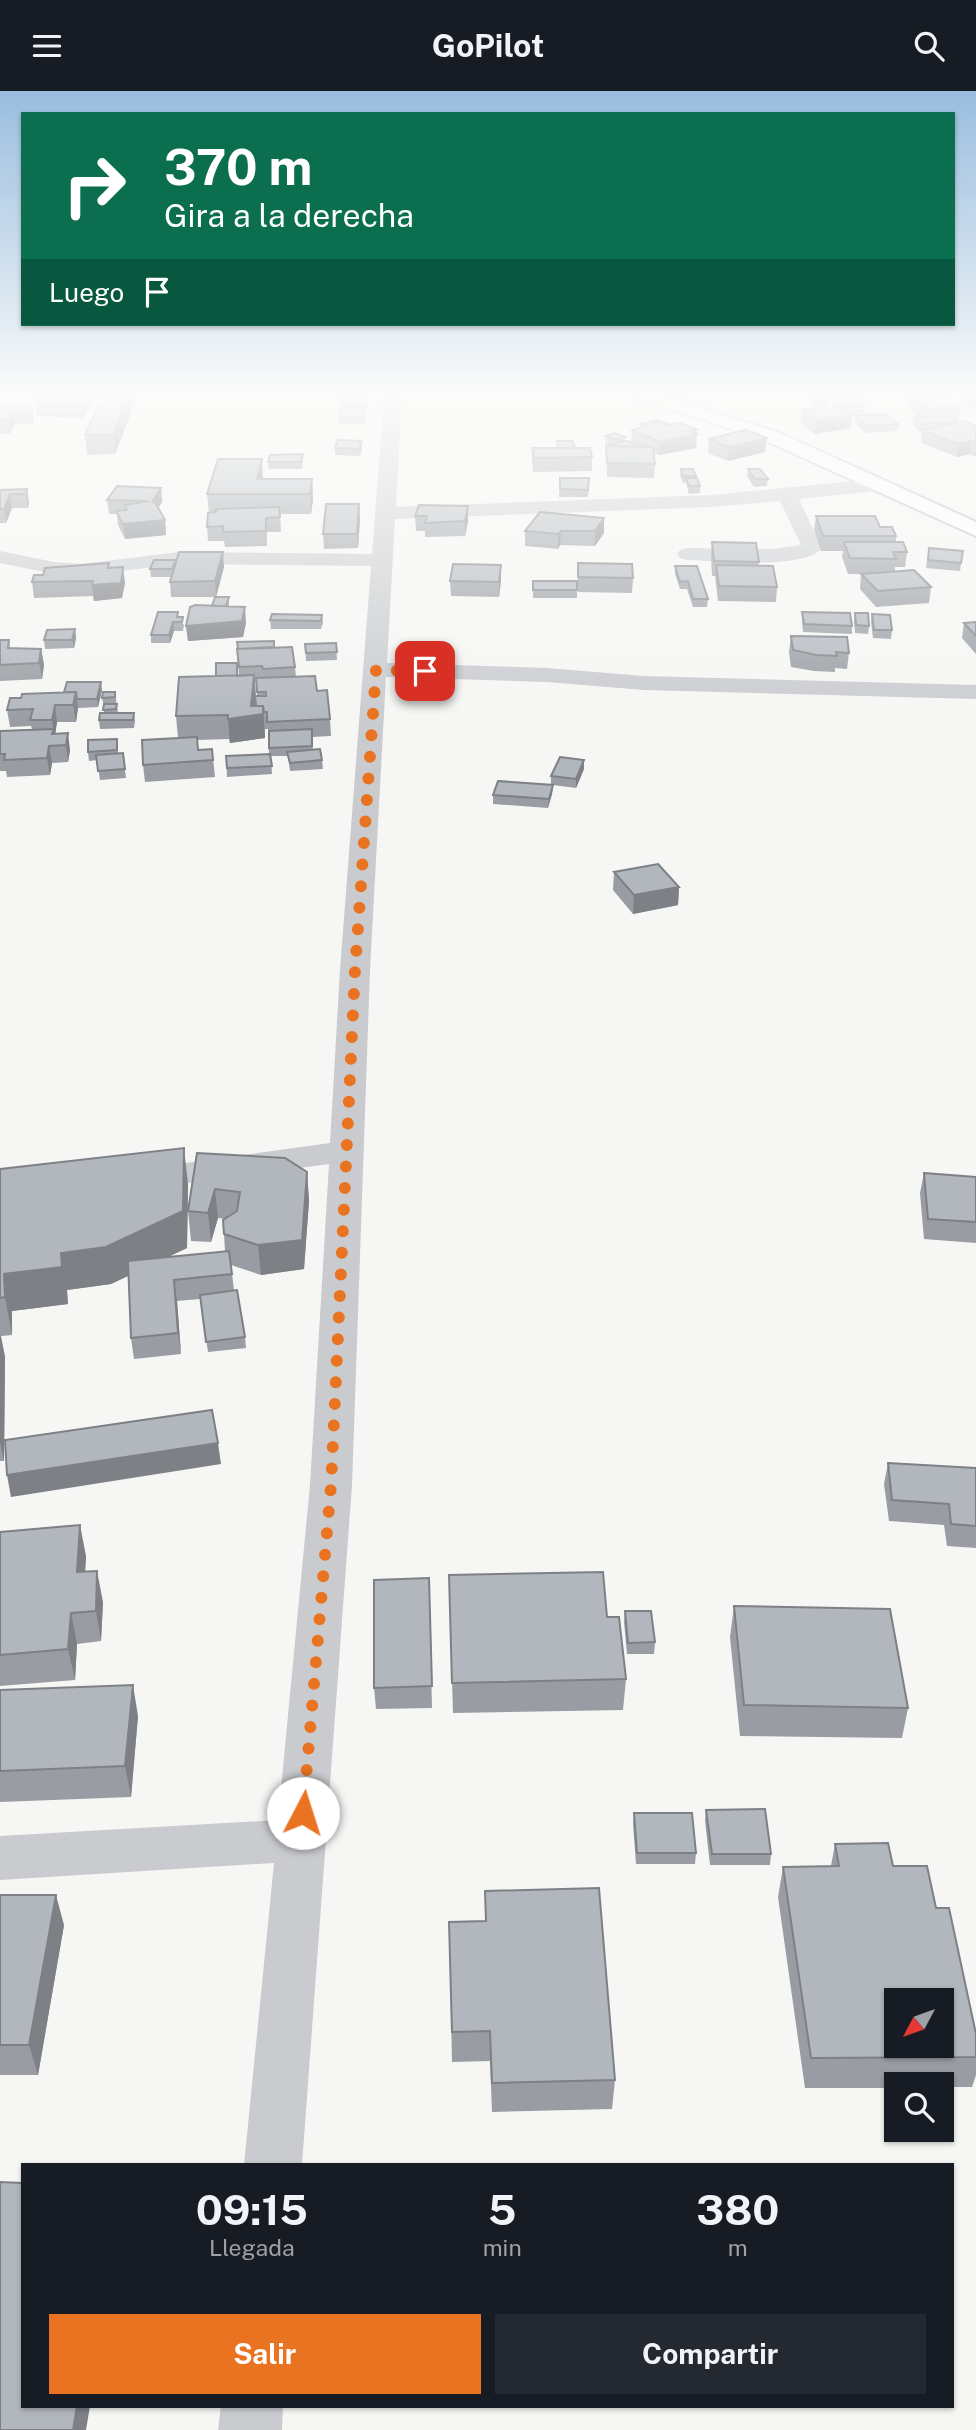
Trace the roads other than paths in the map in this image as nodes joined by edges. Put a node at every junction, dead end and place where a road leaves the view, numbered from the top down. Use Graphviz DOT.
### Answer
graph roads {
  1 [pos="385,506"];
  2 [pos="571,506"];
  3 [pos="792,506"];
  4 [pos="929,506"];
  5 [pos="384,513"];
  6 [pos="976,530"];
  7 [pos="687,554"];
  8 [pos="0,557"];
  9 [pos="382,560"];
  10 [pos="376,670"];
  11 [pos="976,692"];
  12 [pos="346,1151"];
  13 [pos="111,1184"];
  14 [pos="301,1840"];
  15 [pos="0,1858"];
  16 [pos="274,2163"];
  17 [pos="252,2408"];
  18 [pos="250,2430"];
  1 -- 5 [label="street"];
  2 -- 5 [label="street"];
  3 -- 7 [label="street"];
  4 -- 6 [label="main road"];
  5 -- 9 [label="street"];
  8 -- 9 [label="street"];
  9 -- 10 [label="street"];
  10 -- 11 [label="street"];
  10 -- 12 [label="street"];
  12 -- 13 [label="street"];
  12 -- 14 [label="street"];
  14 -- 15 [label="street"];
  14 -- 16 [label="street"];
  17 -- 18 [label="street"];
}
